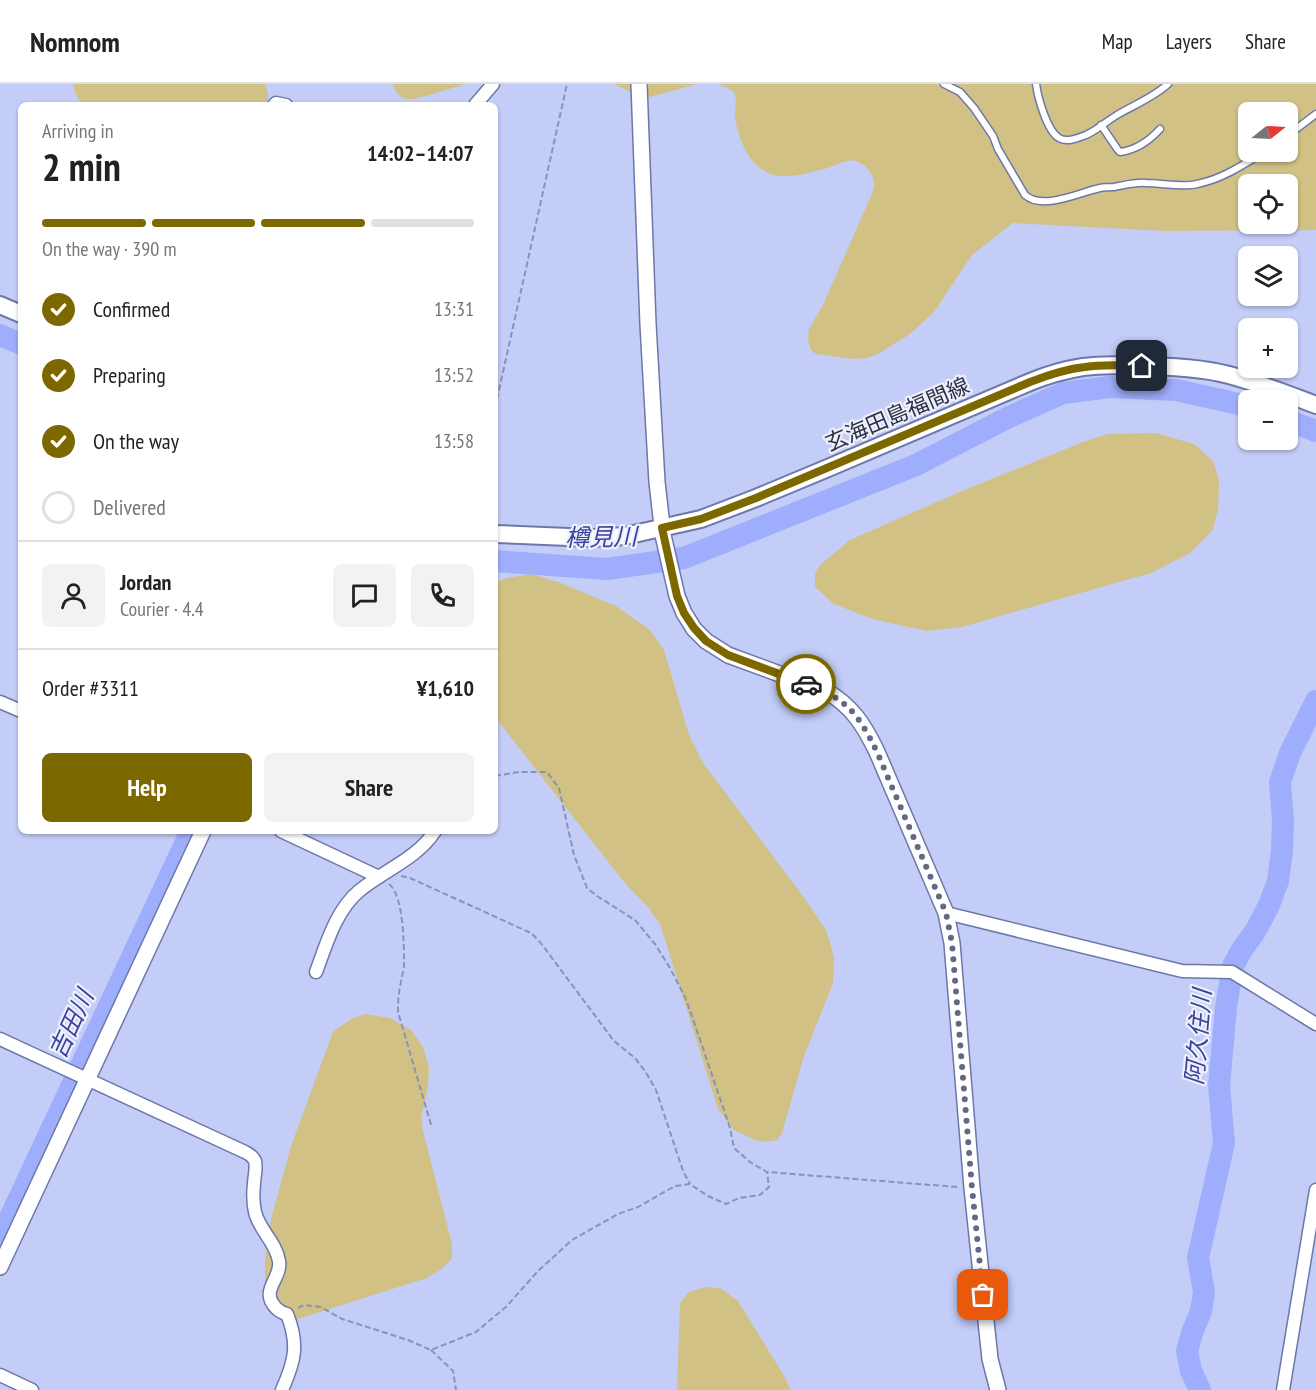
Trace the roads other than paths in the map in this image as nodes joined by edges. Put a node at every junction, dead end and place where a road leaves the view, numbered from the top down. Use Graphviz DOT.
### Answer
graph roads {
  1 [pos="493,84"];
  2 [pos="639,84"];
  3 [pos="944,84"];
  4 [pos="1036,84"];
  5 [pos="1168,84"];
  6 [pos="478,102"];
  7 [pos="1316,114"];
  8 [pos="1101,125"];
  9 [pos="1298,128"];
  10 [pos="1160,129"];
  11 [pos="1248,162"];
  12 [pos="0,304"];
  13 [pos="18,313"];
  14 [pos="1316,405"];
  15 [pos="662,532"];
  16 [pos="498,534"];
  17 [pos="0,702"];
  18 [pos="18,710"];
  19 [pos="201,834"];
  20 [pos="287,834"];
  21 [pos="433,834"];
  22 [pos="379,877"];
  23 [pos="946,913"];
  24 [pos="316,972"];
  25 [pos="1316,1024"];
  26 [pos="0,1039"];
  27 [pos="88,1080"];
  28 [pos="1316,1190"];
  29 [pos="0,1267"];
  30 [pos="0,1375"];
  31 [pos="32,1390"];
  32 [pos="282,1390"];
  33 [pos="998,1390"];
  34 [pos="1283,1390"];
  1 -- 6 [label="street"];
  2 -- 15 [label="street"];
  3 -- 11 [label="lane"];
  4 -- 8 [label="lane"];
  5 -- 8 [label="lane"];
  7 -- 9 [label="lane"];
  8 -- 10 [label="lane"];
  12 -- 13 [label="main road"];
  14 -- 15 [label="main road, 玄海田島福間線"];
  15 -- 16 [label="main road, 玄海田島福間線"];
  15 -- 23 [label="street"];
  17 -- 18 [label="street"];
  19 -- 27 [label="street"];
  20 -- 22 [label="street"];
  21 -- 22 [label="street"];
  22 -- 24 [label="street"];
  23 -- 25 [label="street"];
  23 -- 33 [label="street"];
  26 -- 27 [label="street"];
  27 -- 29 [label="street"];
  27 -- 32 [label="street"];
  28 -- 34 [label="street"];
  30 -- 31 [label="street"];
}
